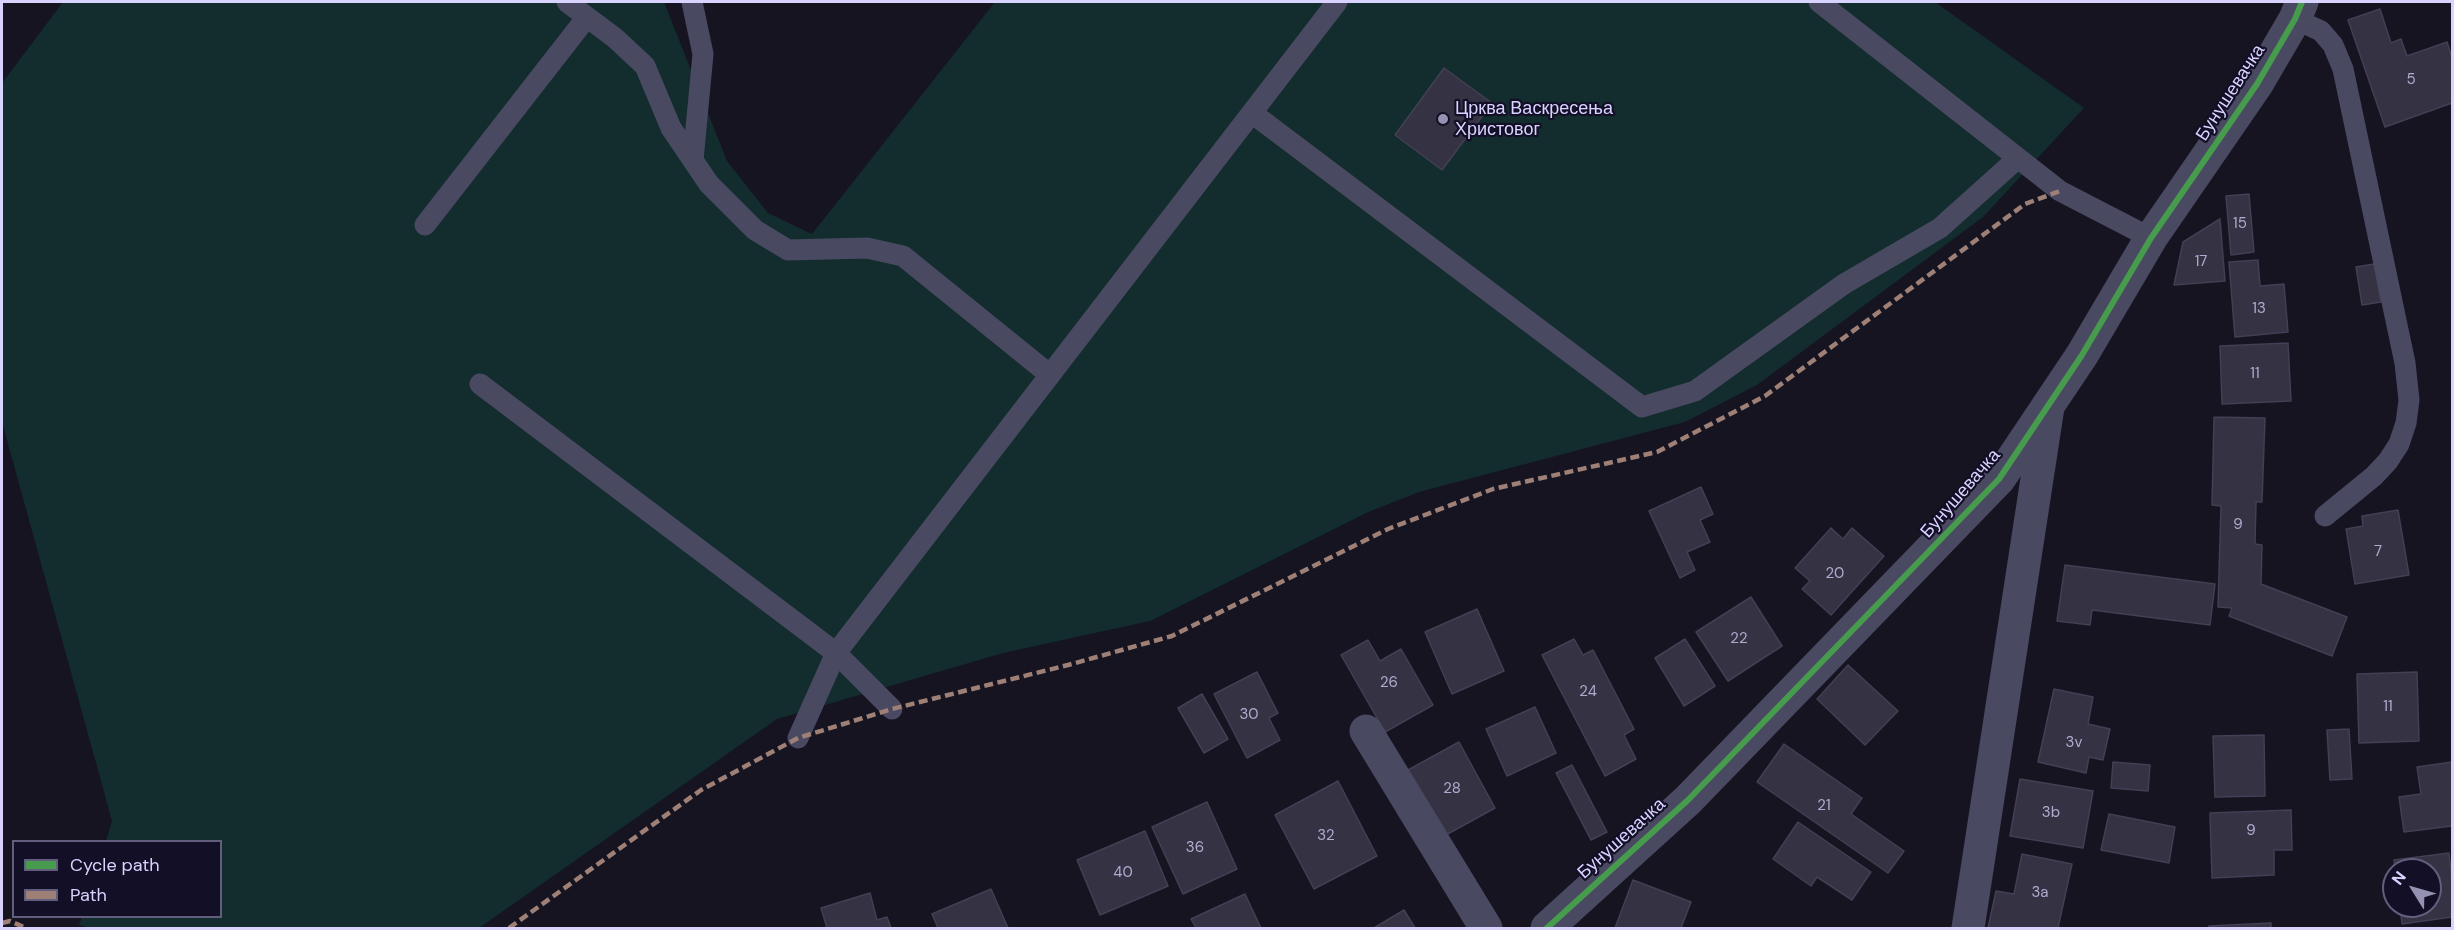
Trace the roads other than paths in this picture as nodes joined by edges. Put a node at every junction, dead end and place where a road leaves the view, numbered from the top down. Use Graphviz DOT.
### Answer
graph roads {
  1 [pos="567,2"];
  2 [pos="692,2"];
  3 [pos="1337,2"];
  4 [pos="1819,2"];
  5 [pos="2298,10"];
  6 [pos="587,17"];
  7 [pos="1252,113"];
  8 [pos="2018,158"];
  9 [pos="693,160"];
  10 [pos="425,225"];
  11 [pos="2151,238"];
  12 [pos="1050,375"];
  13 [pos="480,384"];
  14 [pos="2048,407"];
  15 [pos="2325,516"];
  16 [pos="836,653"];
  17 [pos="892,709"];
  18 [pos="1366,731"];
  19 [pos="798,738"];
  20 [pos="1486,928"];
  21 [pos="1547,928"];
  22 [pos="1968,928"];
  1 -- 6 [label="lane"];
  2 -- 9 [label="lane"];
  3 -- 7 [label="lane"];
  4 -- 8 [label="lane"];
  5 -- 11 [label="street, Бунушевачка"];
  5 -- 15 [label="lane"];
  6 -- 9 [label="lane"];
  6 -- 10 [label="lane"];
  7 -- 8 [label="lane"];
  7 -- 12 [label="lane"];
  8 -- 11 [label="lane"];
  9 -- 12 [label="lane"];
  11 -- 14 [label="street, Бунушевачка"];
  12 -- 16 [label="lane"];
  13 -- 16 [label="lane"];
  14 -- 21 [label="street, Бунушевачка"];
  14 -- 22 [label="street"];
  16 -- 17 [label="lane"];
  16 -- 19 [label="lane"];
  18 -- 20 [label="street"];
}
